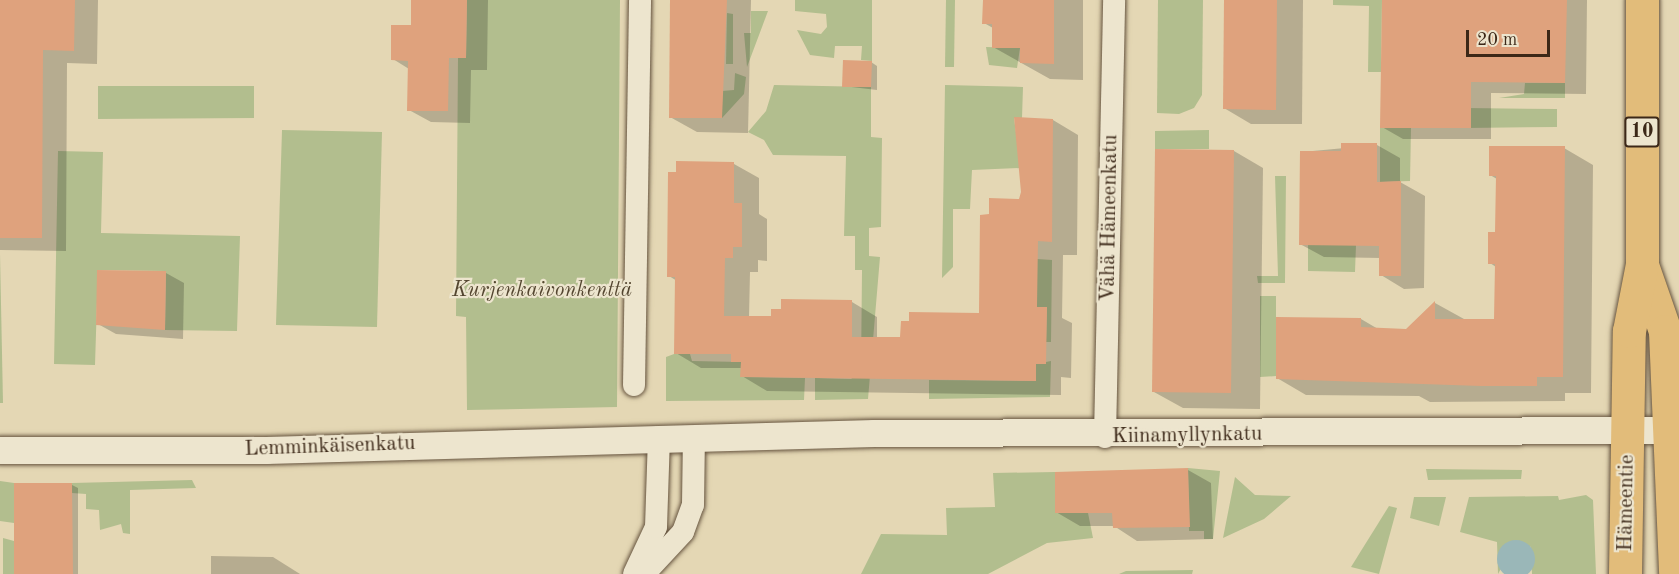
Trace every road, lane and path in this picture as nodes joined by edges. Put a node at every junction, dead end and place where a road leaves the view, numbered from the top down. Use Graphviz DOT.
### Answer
graph roads {
  1 [pos="640,0"];
  2 [pos="1114,0"];
  3 [pos="1642,0"];
  4 [pos="1642,264"];
  5 [pos="634,385"];
  6 [pos="1675,430"];
  7 [pos="1628,432"];
  8 [pos="659,437"];
  9 [pos="694,437"];
  10 [pos="1105,437"];
  11 [pos="0,450"];
  12 [pos="634,574"];
  13 [pos="645,574"];
  14 [pos="1625,574"];
  15 [pos="1675,574"];
  1 -- 5 [label="street"];
  2 -- 10 [label="street, Vähä Hämeenkatu"];
  3 -- 4 [label="highway, 10"];
  4 -- 6 [label="highway, 10"];
  4 -- 7 [label="highway, 10"];
  6 -- 7 [label="street, Kiinamyllynkatu"];
  6 -- 15 [label="highway, 10"];
  7 -- 10 [label="street, Kiinamyllynkatu"];
  7 -- 14 [label="highway, Hämeentie / 10"];
  8 -- 9 [label="street, Kiinamyllynkatu"];
  8 -- 11 [label="street, Lemminkäisenkatu"];
  8 -- 12 [label="street"];
  9 -- 10 [label="street, Kiinamyllynkatu"];
  9 -- 13 [label="street"];
}
